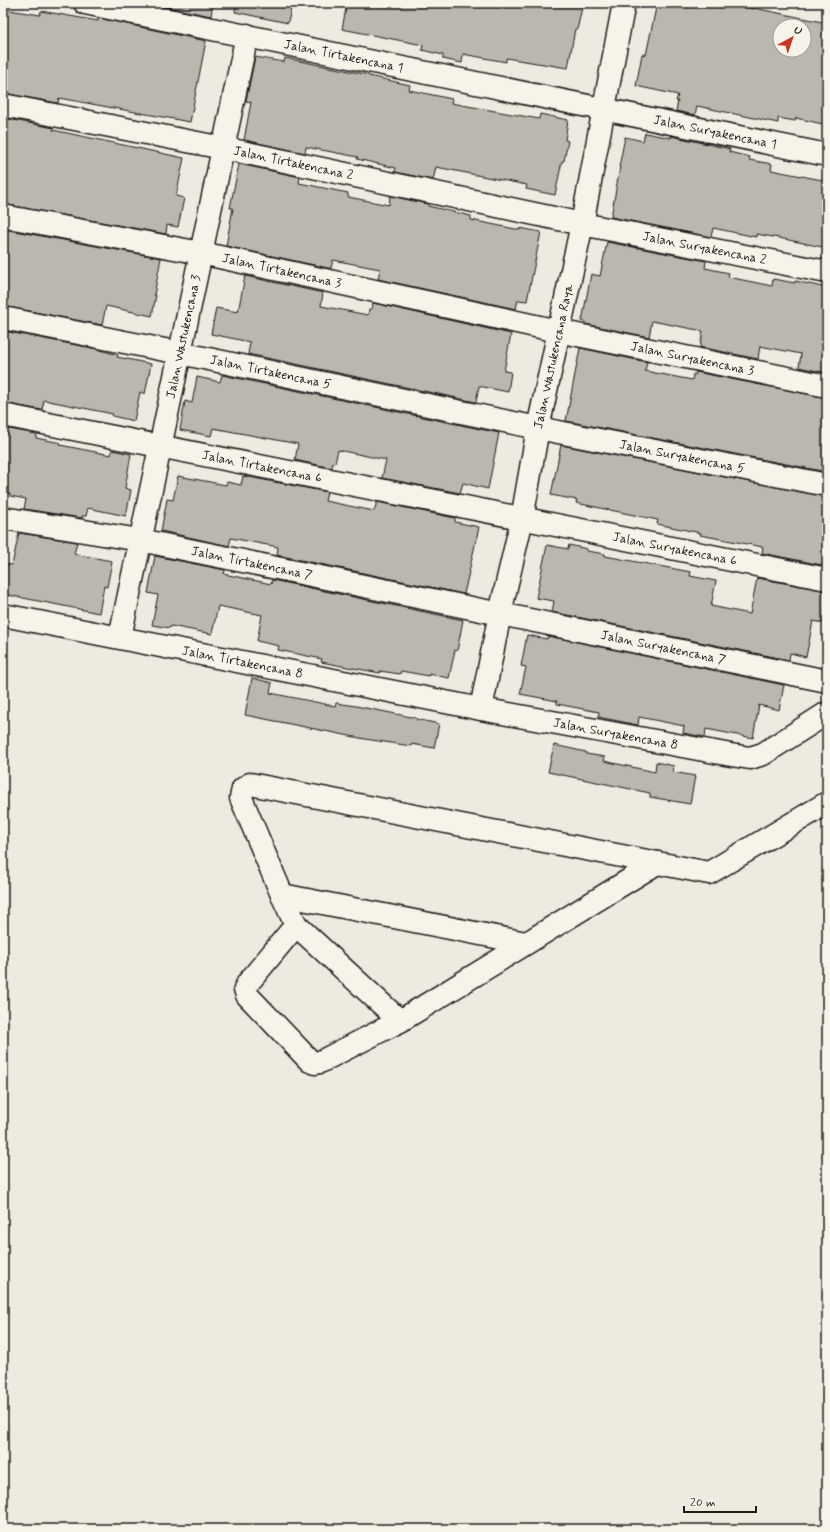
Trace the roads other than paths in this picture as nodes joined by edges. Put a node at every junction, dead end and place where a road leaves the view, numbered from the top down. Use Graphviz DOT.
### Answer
graph roads {
  1 [pos="84,3"];
  2 [pos="624,3"];
  3 [pos="247,35"];
  4 [pos="3,106"];
  5 [pos="604,109"];
  6 [pos="223,148"];
  7 [pos="827,154"];
  8 [pos="3,216"];
  9 [pos="582,224"];
  10 [pos="201,253"];
  11 [pos="827,272"];
  12 [pos="3,318"];
  13 [pos="558,331"];
  14 [pos="180,353"];
  15 [pos="827,386"];
  16 [pos="3,415"];
  17 [pos="538,428"];
  18 [pos="160,446"];
  19 [pos="827,485"];
  20 [pos="3,518"];
  21 [pos="522,519"];
  22 [pos="140,540"];
  23 [pos="827,579"];
  24 [pos="500,613"];
  25 [pos="3,615"];
  26 [pos="120,637"];
  27 [pos="827,681"];
  28 [pos="481,709"];
  29 [pos="827,712"];
  30 [pos="827,803"];
  31 [pos="657,863"];
  32 [pos="282,895"];
  33 [pos="296,925"];
  34 [pos="526,943"];
  35 [pos="400,1021"];
  1 -- 3 [label="street, Jalan Tirtakencana 1"];
  2 -- 5 [label="street, Jalan Wastukencana Raya"];
  3 -- 5 [label="street, Jalan Tirtakencana 1"];
  3 -- 6 [label="street, Jalan Wastukencana 3"];
  4 -- 6 [label="street, Jalan Tirtakencana 2"];
  5 -- 7 [label="street, Jalan Suryakencana 1"];
  5 -- 9 [label="street, Jalan Wastukencana Raya"];
  6 -- 9 [label="street, Jalan Tirtakencana 2"];
  6 -- 10 [label="street, Jalan Wastukencana 3"];
  8 -- 10 [label="street, Jalan Tirtakencana 3"];
  9 -- 11 [label="street, Jalan Suryakencana 2"];
  9 -- 13 [label="street, Jalan Wastukencana Raya"];
  10 -- 13 [label="street, Jalan Tirtakencana 3"];
  10 -- 14 [label="street, Jalan Wastukencana 3"];
  12 -- 14 [label="street, Jalan Tirtakencana 5"];
  13 -- 15 [label="street, Jalan Suryakencana 3"];
  13 -- 17 [label="street, Jalan Wastukencana Raya"];
  14 -- 17 [label="street, Jalan Tirtakencana 5"];
  14 -- 18 [label="street, Jalan Wastukencana 3"];
  16 -- 18 [label="street, Jalan Tirtakencana 6"];
  17 -- 19 [label="street, Jalan Suryakencana 5"];
  17 -- 21 [label="street, Jalan Wastukencana Raya"];
  18 -- 21 [label="street, Jalan Tirtakencana 6"];
  18 -- 22 [label="street, Jalan Wastukencana 3"];
  20 -- 22 [label="street, Jalan Tirtakencana 7"];
  21 -- 23 [label="street, Jalan Suryakencana 6"];
  21 -- 24 [label="street, Jalan Wastukencana Raya"];
  22 -- 24 [label="street, Jalan Tirtakencana 7"];
  22 -- 26 [label="street, Jalan Wastukencana 3"];
  24 -- 27 [label="street, Jalan Suryakencana 7"];
  24 -- 28 [label="street, Jalan Wastukencana Raya"];
  25 -- 26 [label="street, Jalan Tirtakencana 8"];
  26 -- 28 [label="street, Jalan Tirtakencana 8"];
  28 -- 29 [label="street, Jalan Suryakencana 8"];
  30 -- 31 [label="street"];
  31 -- 32 [label="street"];
  31 -- 34 [label="street"];
  32 -- 33 [label="street"];
  32 -- 34 [label="street"];
  33 -- 35 [label="street"];
  33 -- 35 [label="street"];
  34 -- 35 [label="street"];
}
